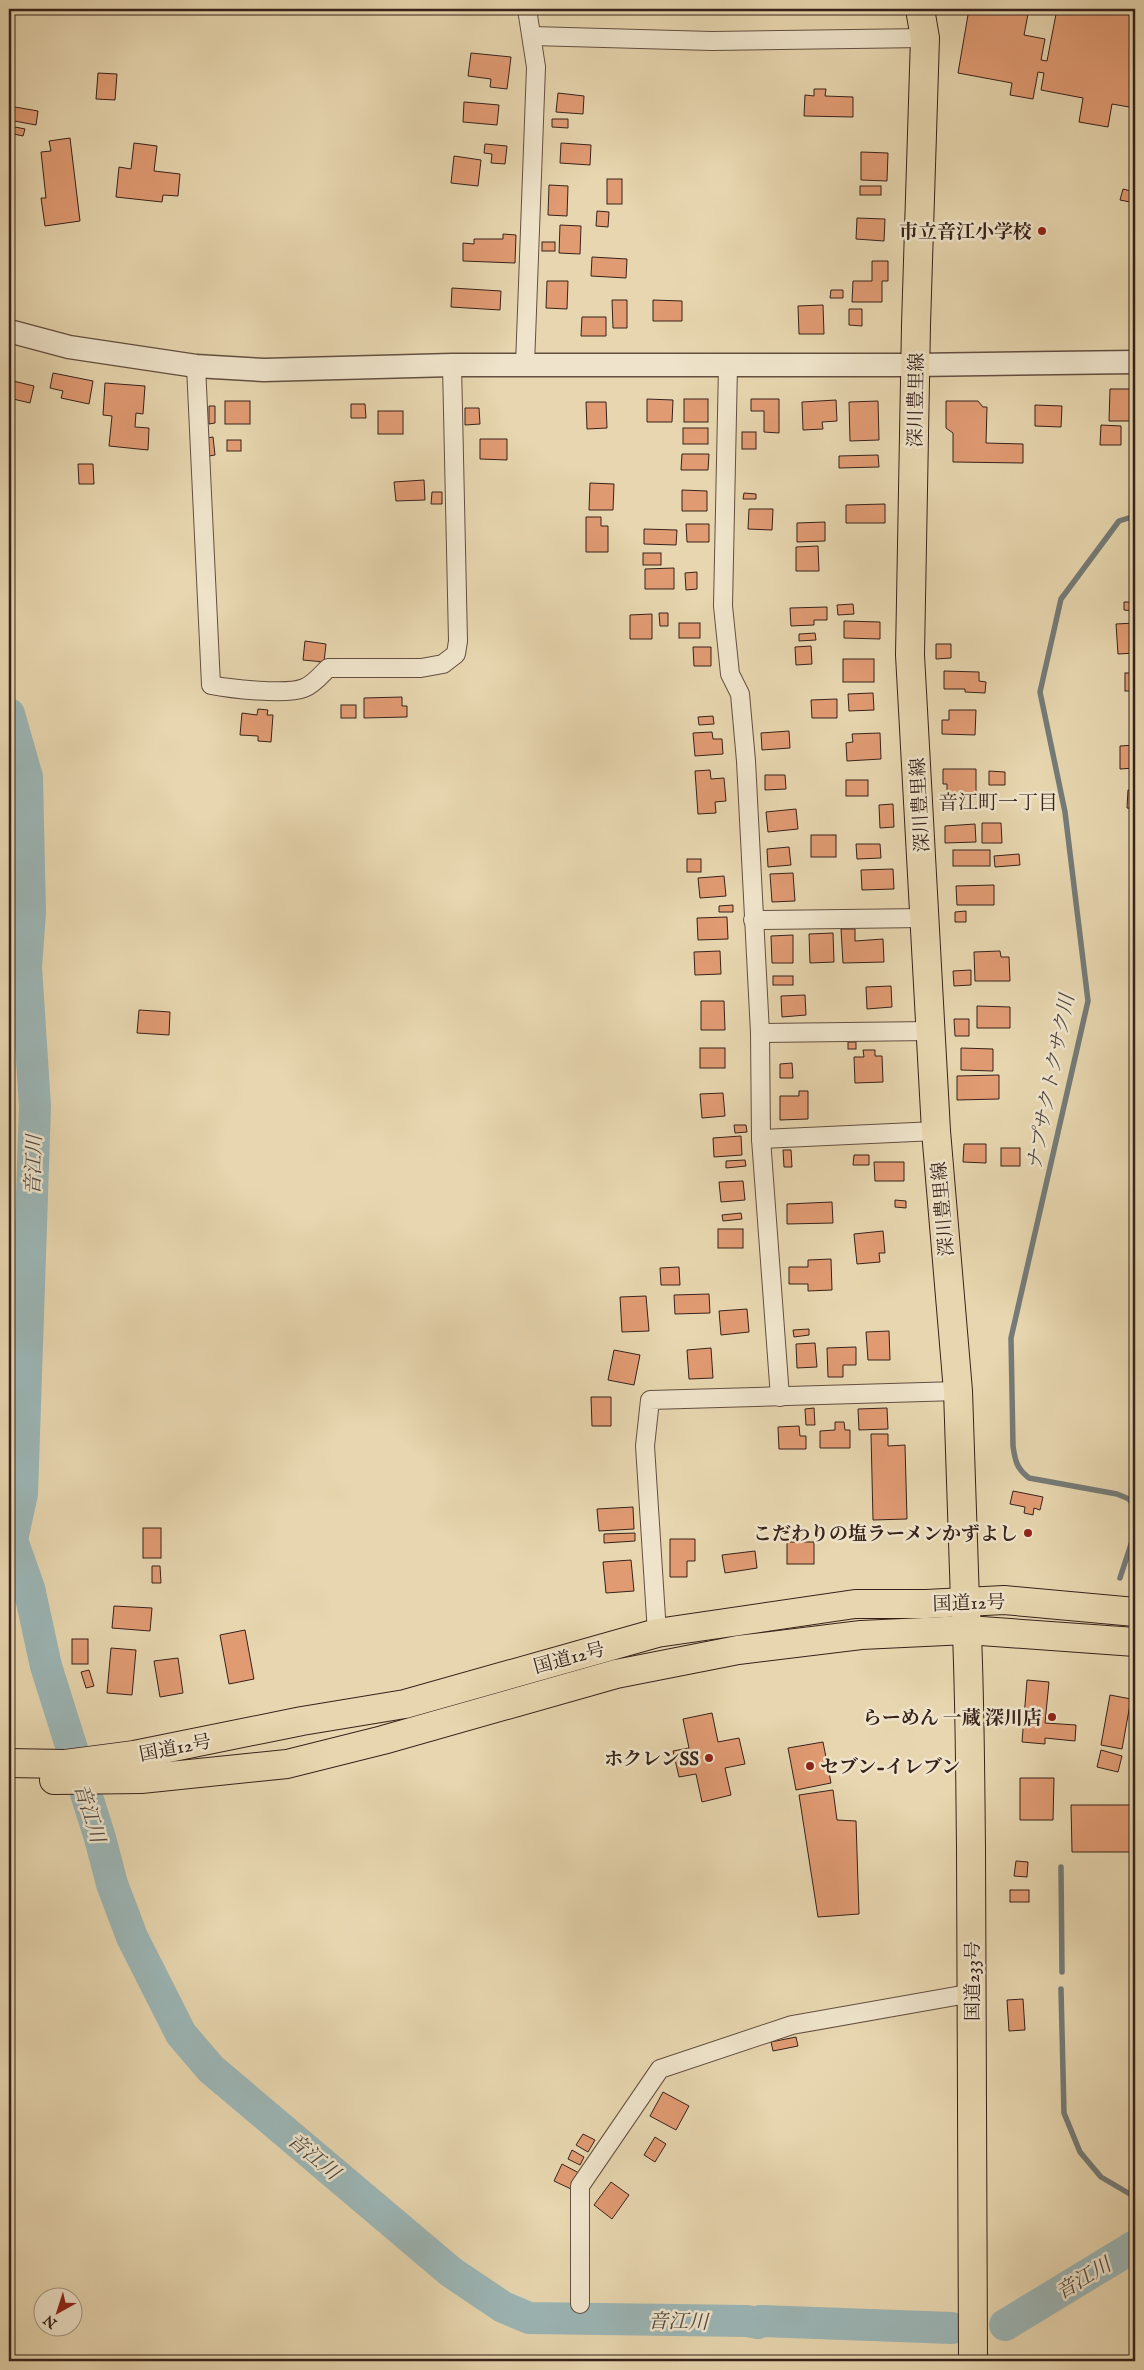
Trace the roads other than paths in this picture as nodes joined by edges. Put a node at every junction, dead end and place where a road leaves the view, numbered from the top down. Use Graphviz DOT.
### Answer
graph roads {
  1 [pos="527,9"];
  2 [pos="920,9"];
  3 [pos="532,36"];
  4 [pos="925,38"];
  5 [pos="9,331"];
  6 [pos="1135,362"];
  7 [pos="452,365"];
  8 [pos="525,365"];
  9 [pos="915,365"];
  10 [pos="196,366"];
  11 [pos="728,366"];
  12 [pos="925,918"];
  13 [pos="753,920"];
  14 [pos="931,1031"];
  15 [pos="760,1033"];
  16 [pos="936,1131"];
  17 [pos="761,1138"];
  18 [pos="958,1392"];
  19 [pos="780,1397"];
  20 [pos="965,1601"];
  21 [pos="1135,1612"];
  22 [pos="967,1630"];
  23 [pos="657,1633"];
  24 [pos="1135,1642"];
  25 [pos="9,1764"];
  26 [pos="9,1779"];
  27 [pos="973,1993"];
  28 [pos="580,2304"];
  29 [pos="973,2361"];
  1 -- 3 [label="street"];
  2 -- 4 [label="main road, 深川豊里線"];
  3 -- 4 [label="street"];
  3 -- 8 [label="street"];
  4 -- 9 [label="main road, 深川豊里線"];
  5 -- 10 [label="street"];
  6 -- 9 [label="street"];
  7 -- 8 [label="street"];
  7 -- 10 [label="street"];
  7 -- 10 [label="street"];
  8 -- 11 [label="street"];
  9 -- 11 [label="street"];
  9 -- 12 [label="main road, 深川豊里線"];
  11 -- 13 [label="street"];
  12 -- 13 [label="street"];
  12 -- 14 [label="main road, 深川豊里線"];
  13 -- 15 [label="street"];
  14 -- 15 [label="street"];
  14 -- 16 [label="main road, 深川豊里線"];
  15 -- 17 [label="street"];
  16 -- 17 [label="street"];
  16 -- 18 [label="main road, 深川豊里線"];
  17 -- 19 [label="street"];
  18 -- 19 [label="street"];
  18 -- 20 [label="main road, 深川豊里線"];
  19 -- 23 [label="street"];
  20 -- 21 [label="main road, 国道12号"];
  20 -- 22 [label="main road, 国道233号"];
  20 -- 23 [label="main road, 国道12号"];
  22 -- 24 [label="main road, 国道12号"];
  22 -- 26 [label="main road, 国道12号"];
  22 -- 27 [label="main road, 国道233号"];
  23 -- 25 [label="main road, 国道12号"];
  27 -- 28 [label="street"];
  27 -- 29 [label="main road, 国道233号"];
}
